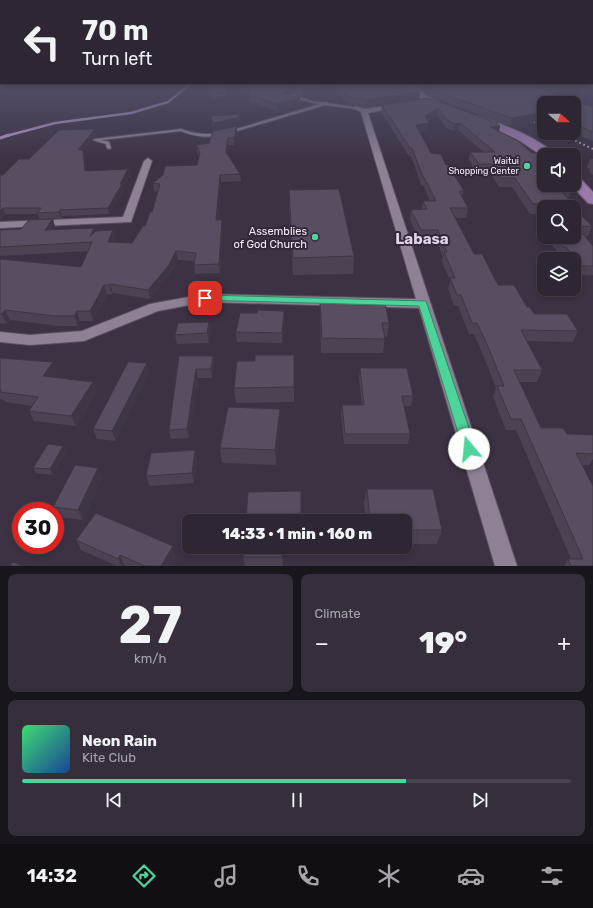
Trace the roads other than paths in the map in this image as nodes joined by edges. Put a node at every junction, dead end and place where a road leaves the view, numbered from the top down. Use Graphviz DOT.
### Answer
graph roads {
  1 [pos="308,109"];
  2 [pos="360,109"];
  3 [pos="449,109"];
  4 [pos="457,112"];
  5 [pos="471,117"];
  6 [pos="109,148"];
  7 [pos="540,148"];
  8 [pos="148,161"];
  9 [pos="581,187"];
  10 [pos="593,200"];
  11 [pos="0,225"];
  12 [pos="423,304"];
  13 [pos="0,337"];
  14 [pos="506,566"];
  1 -- 6 [label="lane"];
  2 -- 12 [label="street"];
  3 -- 4 [label="main road"];
  5 -- 7 [label="main road"];
  8 -- 11 [label="street"];
  9 -- 10 [label="main road"];
  12 -- 13 [label="street"];
  12 -- 14 [label="street"];
}
